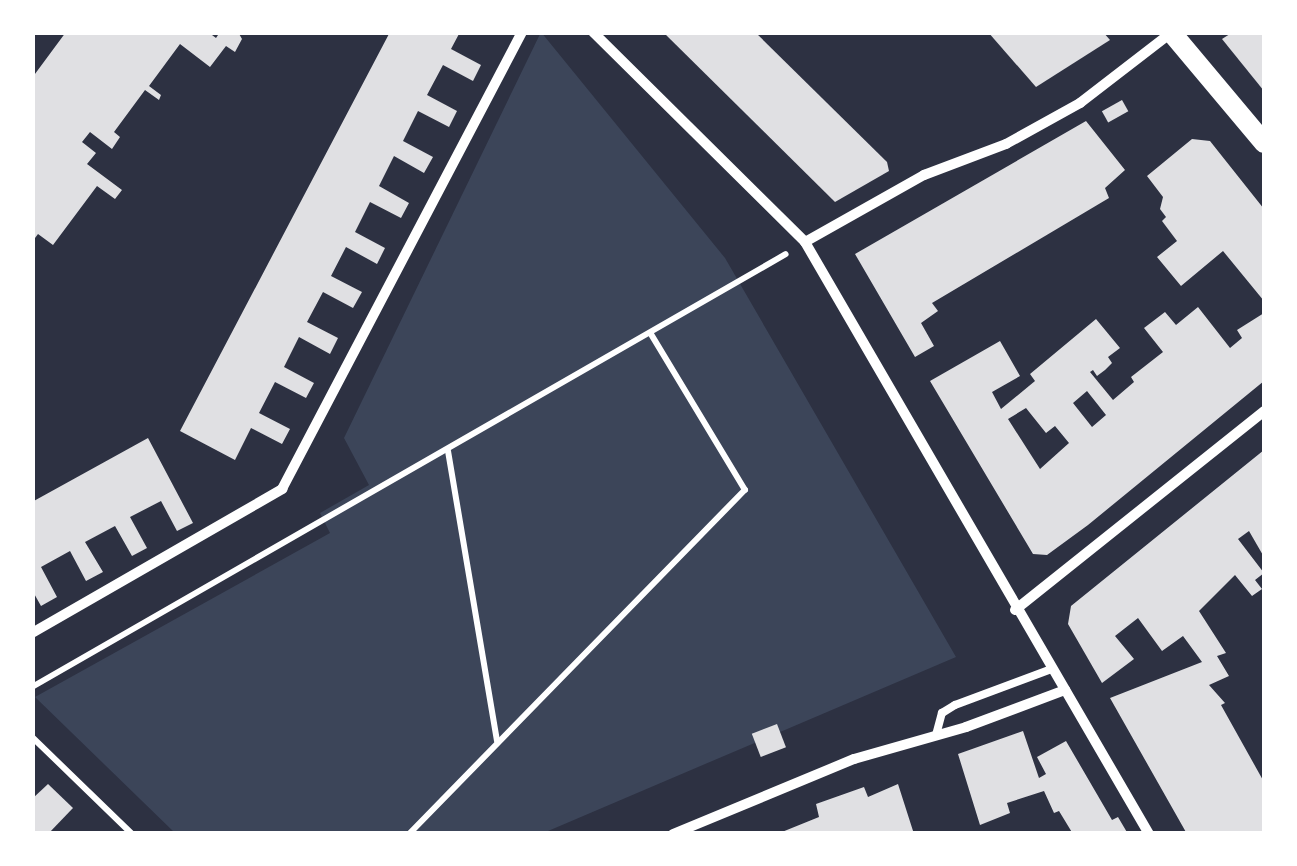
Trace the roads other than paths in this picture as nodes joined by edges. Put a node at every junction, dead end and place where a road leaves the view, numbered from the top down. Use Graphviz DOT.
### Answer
graph roads {
  1 [pos="522,32"];
  2 [pos="592,32"];
  3 [pos="1171,32"];
  4 [pos="1264,144"];
  5 [pos="805,242"];
  6 [pos="1264,411"];
  7 [pos="1015,610"];
  8 [pos="32,633"];
  9 [pos="1052,669"];
  10 [pos="1065,690"];
  11 [pos="936,734"];
  12 [pos="672,834"];
  13 [pos="1148,834"];
  1 -- 8 [label="street"];
  2 -- 5 [label="street"];
  3 -- 4 [label="main road"];
  3 -- 5 [label="street"];
  5 -- 7 [label="street"];
  6 -- 7 [label="street"];
  7 -- 9 [label="street"];
  9 -- 10 [label="street"];
  9 -- 11 [label="lane"];
  10 -- 11 [label="street"];
  10 -- 13 [label="street"];
  11 -- 12 [label="street"];
}
